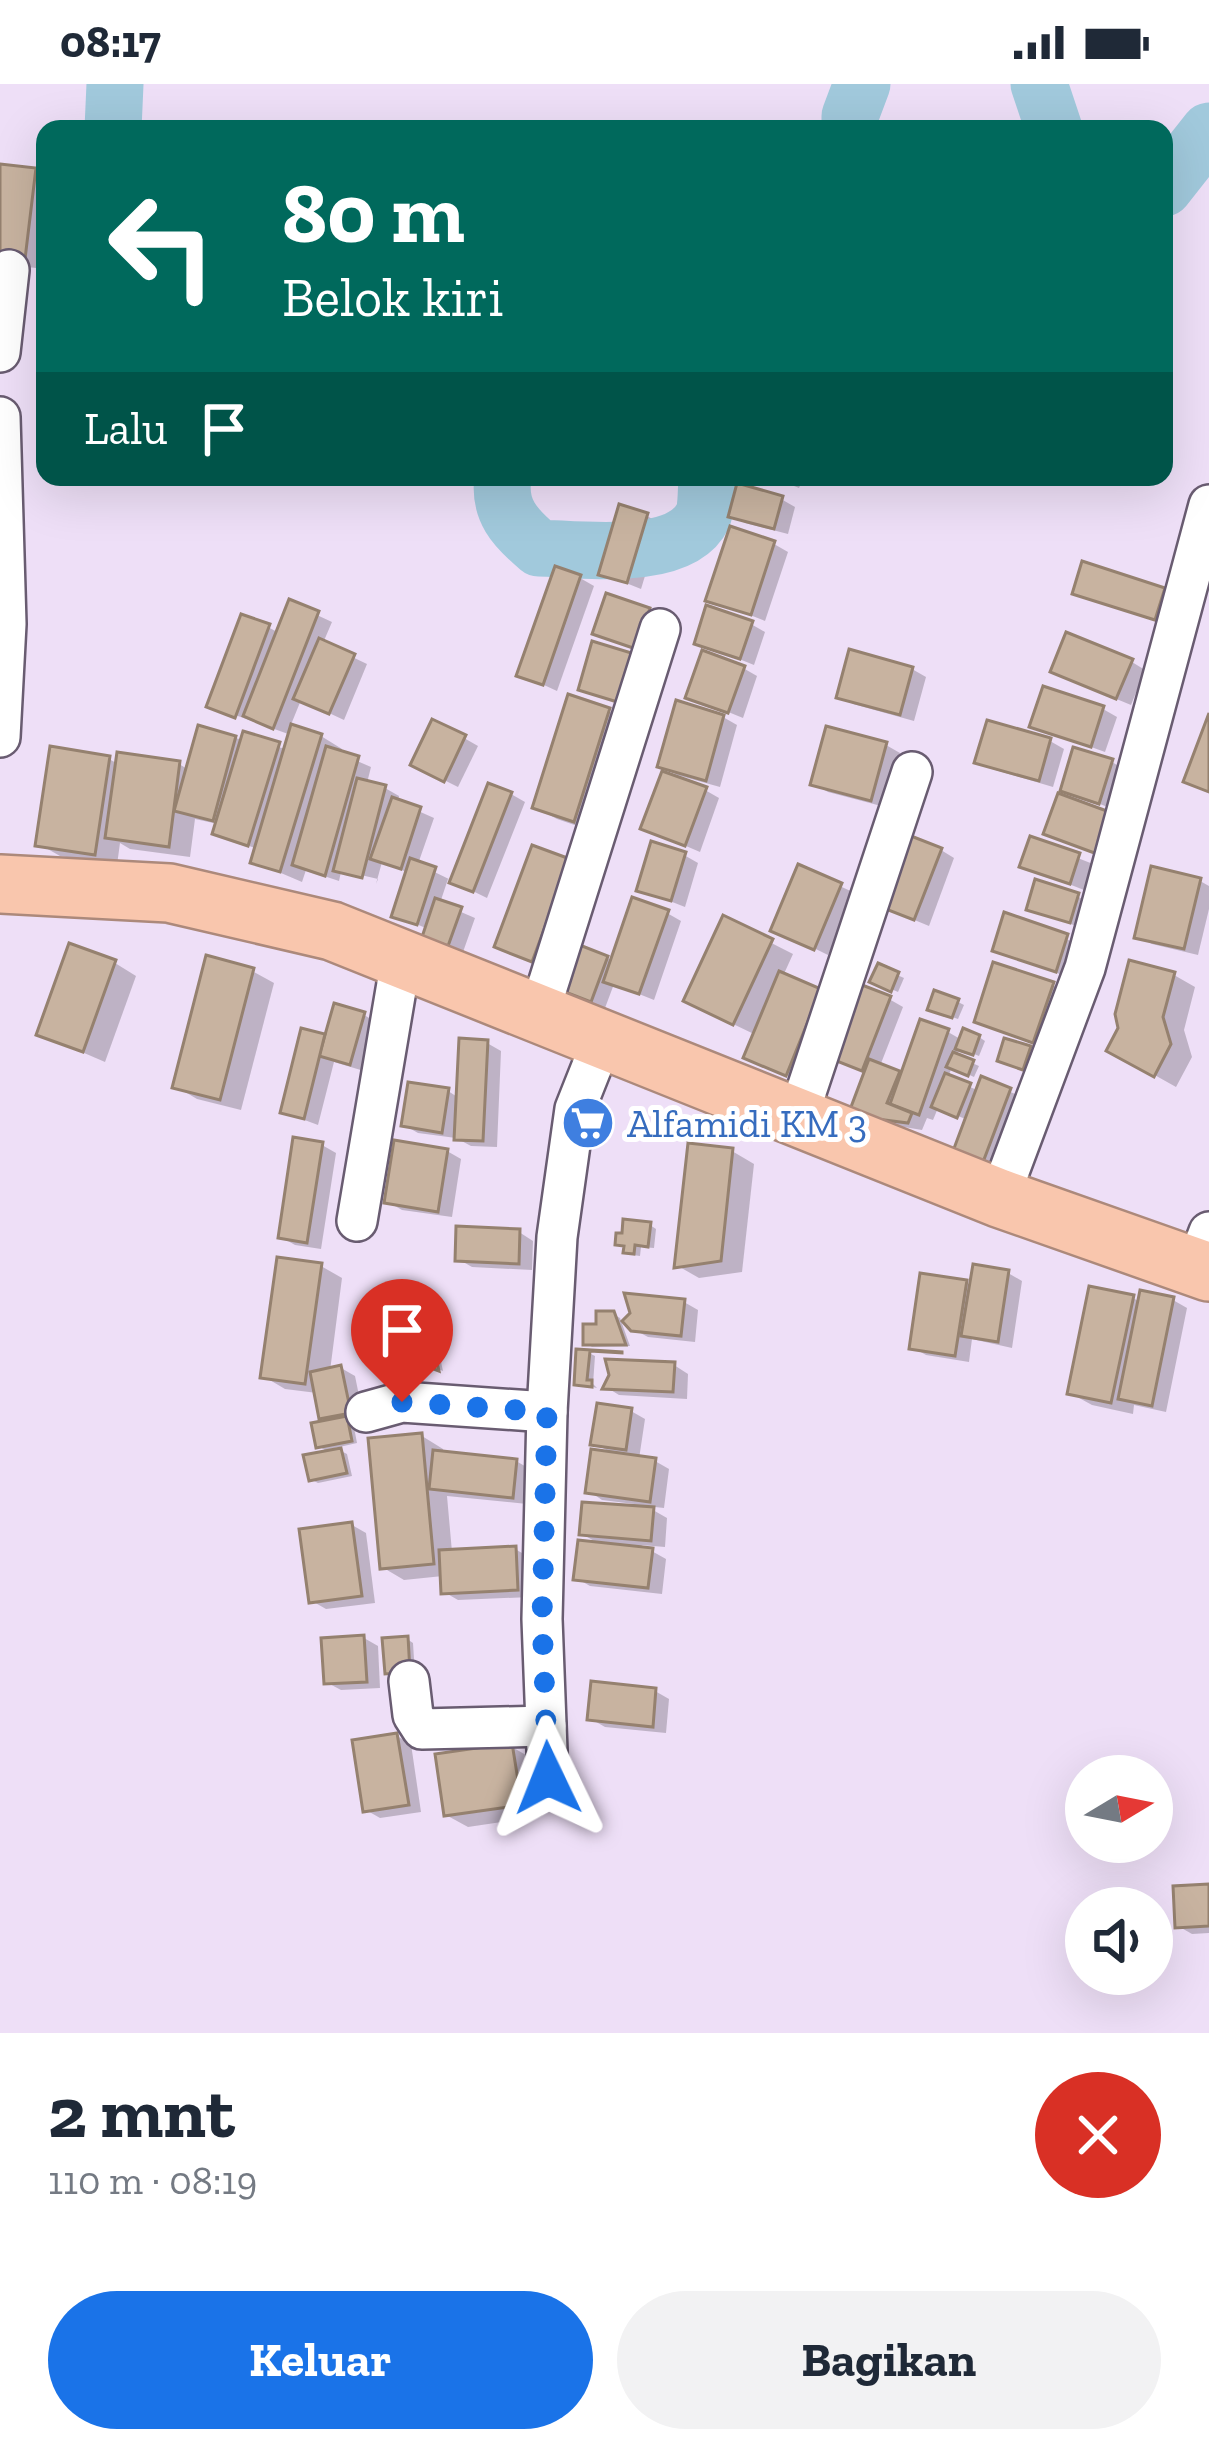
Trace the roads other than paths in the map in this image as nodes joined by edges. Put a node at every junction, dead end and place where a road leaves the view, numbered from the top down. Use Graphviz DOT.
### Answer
graph roads {
  1 [pos="9,270"];
  2 [pos="0,352"];
  3 [pos="0,417"];
  4 [pos="1209,505"];
  5 [pos="661,629"];
  6 [pos="0,737"];
  7 [pos="912,772"];
  8 [pos="0,884"];
  9 [pos="401,960"];
  10 [pos="538,1016"];
  11 [pos="602,1042"];
  12 [pos="797,1119"];
  13 [pos="999,1198"];
  14 [pos="357,1221"];
  15 [pos="1205,1257"];
  16 [pos="365,1412"];
  17 [pos="547,1412"];
  18 [pos="409,1681"];
  19 [pos="546,1726"];
  20 [pos="548,1778"];
  1 -- 2 [label="street"];
  3 -- 6 [label="street"];
  4 -- 13 [label="street"];
  5 -- 10 [label="street"];
  7 -- 12 [label="street"];
  8 -- 9 [label="highway"];
  9 -- 10 [label="highway"];
  9 -- 14 [label="street"];
  10 -- 11 [label="highway"];
  11 -- 12 [label="highway"];
  11 -- 17 [label="street"];
  12 -- 13 [label="highway"];
  13 -- 15 [label="highway"];
  16 -- 17 [label="street"];
  17 -- 19 [label="street"];
  18 -- 19 [label="street"];
  19 -- 20 [label="street"];
}
